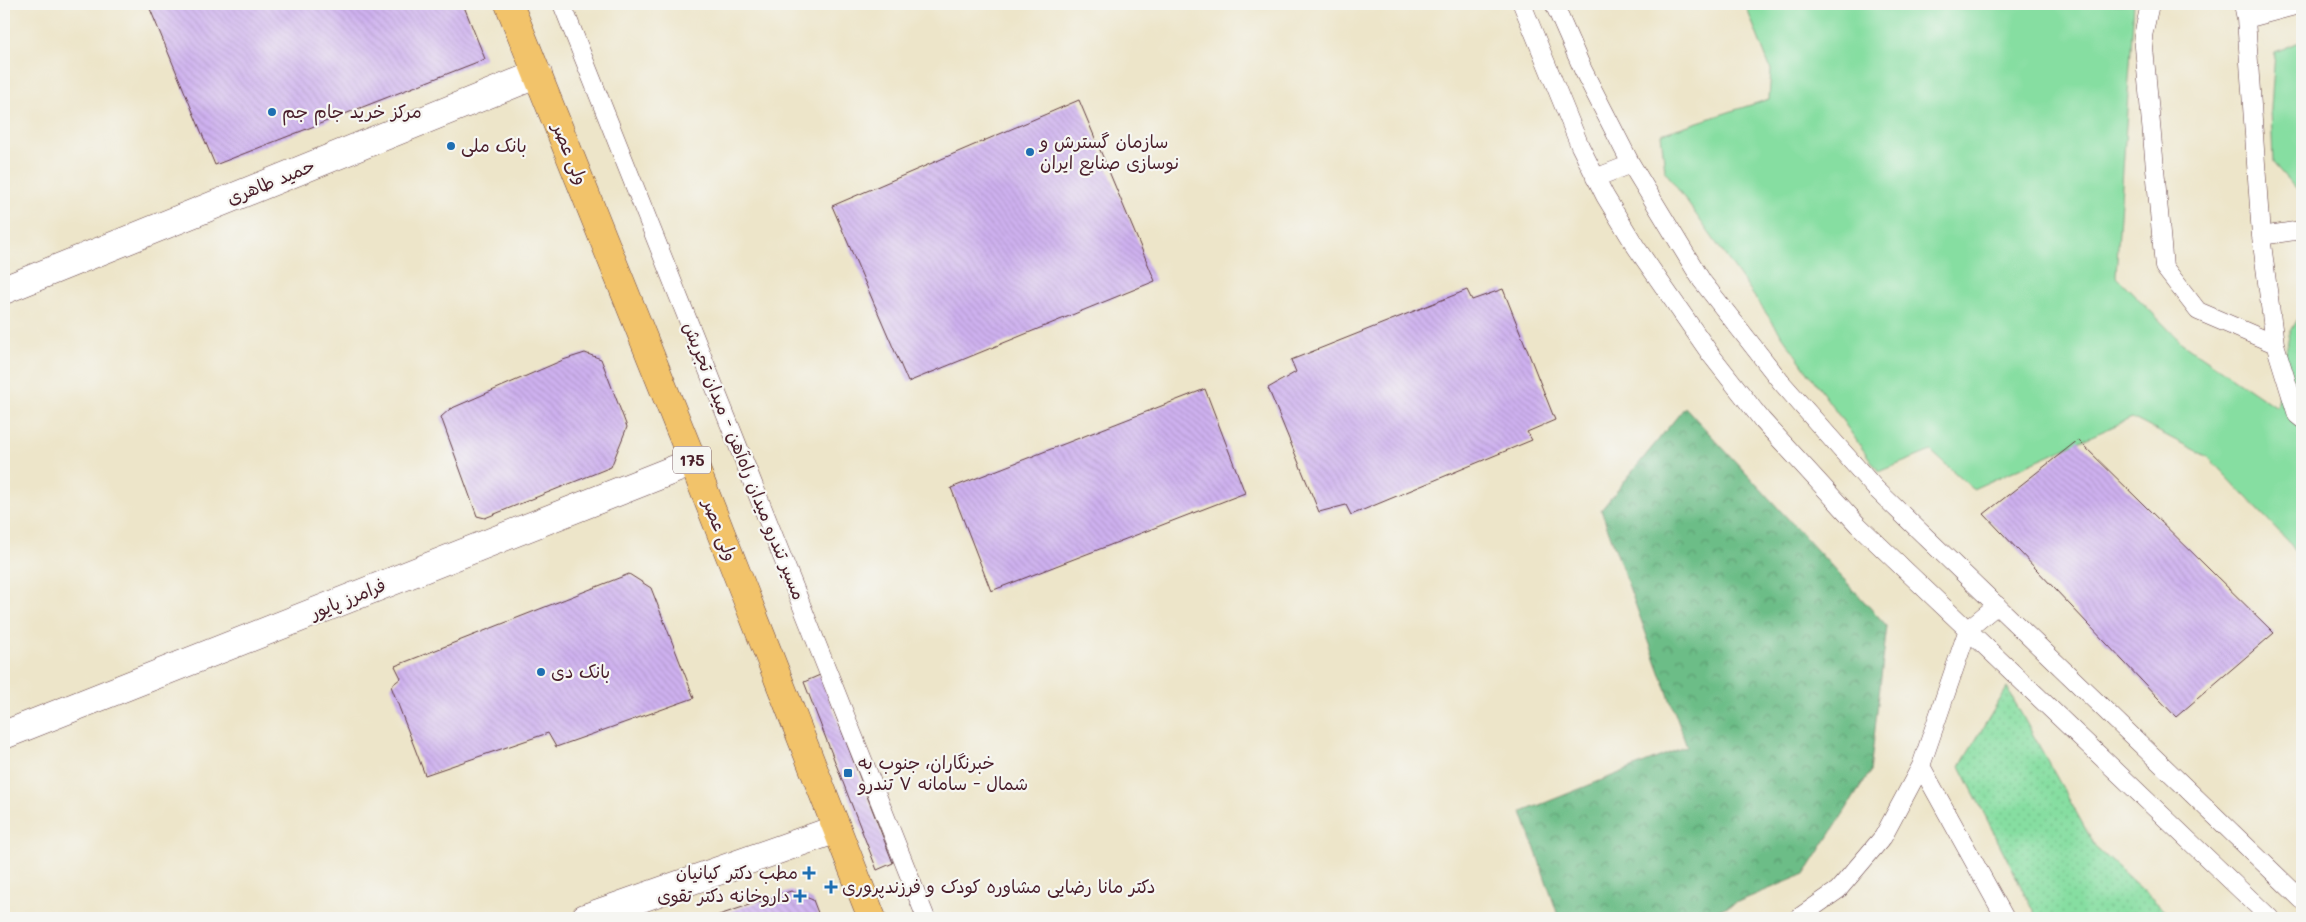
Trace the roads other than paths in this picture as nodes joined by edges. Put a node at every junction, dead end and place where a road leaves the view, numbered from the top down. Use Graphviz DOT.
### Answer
graph roads {
  1 [pos="509,4"];
  2 [pos="562,4"];
  3 [pos="1522,4"];
  4 [pos="1554,4"];
  5 [pos="2150,4"];
  6 [pos="2302,4"];
  7 [pos="2245,12"];
  8 [pos="538,74"];
  9 [pos="1631,164"];
  10 [pos="1595,178"];
  11 [pos="2302,230"];
  12 [pos="2262,236"];
  13 [pos="4,290"];
  14 [pos="2275,344"];
  15 [pos="2302,419"];
  16 [pos="693,462"];
  17 [pos="1997,605"];
  18 [pos="1968,629"];
  19 [pos="4,736"];
  20 [pos="1921,766"];
  21 [pos="837,829"];
  22 [pos="2302,900"];
  23 [pos="585,918"];
  24 [pos="872,918"];
  25 [pos="926,918"];
  26 [pos="1798,918"];
  27 [pos="2005,918"];
  28 [pos="2270,918"];
  1 -- 8 [label="main road, ولی عصر / 175"];
  2 -- 25 [label="lane, مسیر تندرو میدان راه‌آهن - میدان تجریش"];
  3 -- 10 [label="lane"];
  4 -- 9 [label="lane"];
  5 -- 14 [label="lane"];
  6 -- 7 [label="lane"];
  7 -- 12 [label="lane"];
  8 -- 13 [label="street, حمید طاهری"];
  8 -- 16 [label="main road, ولی عصر / 175"];
  9 -- 10 [label="lane"];
  9 -- 17 [label="lane"];
  10 -- 18 [label="lane"];
  11 -- 12 [label="lane"];
  12 -- 14 [label="lane"];
  14 -- 15 [label="lane"];
  16 -- 19 [label="street, فرامرز پایور"];
  16 -- 21 [label="main road, ولی عصر / 175"];
  17 -- 18 [label="lane"];
  17 -- 22 [label="lane"];
  18 -- 20 [label="lane"];
  18 -- 28 [label="lane"];
  20 -- 26 [label="lane"];
  20 -- 27 [label="lane"];
  21 -- 23 [label="street"];
  21 -- 24 [label="main road, ولی عصر / 175"];
}
